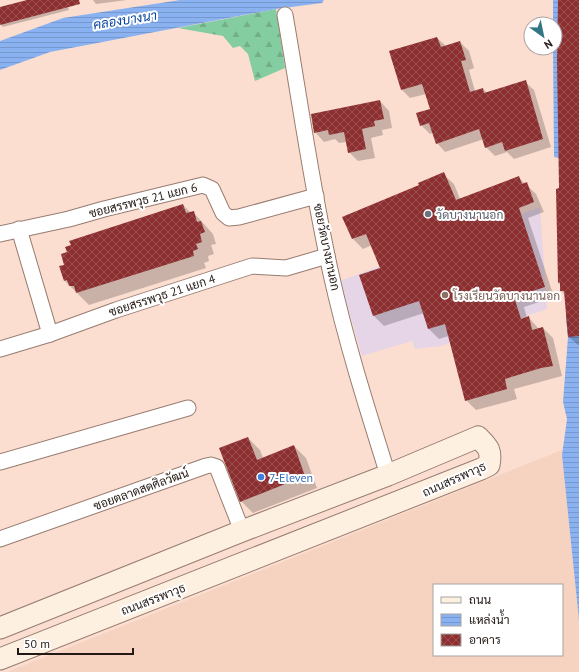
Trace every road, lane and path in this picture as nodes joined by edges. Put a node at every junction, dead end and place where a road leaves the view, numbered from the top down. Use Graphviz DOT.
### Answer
graph roads {
  1 [pos="285,15"];
  2 [pos="316,196"];
  3 [pos="19,229"];
  4 [pos="0,234"];
  5 [pos="327,256"];
  6 [pos="50,334"];
  7 [pos="0,349"];
  8 [pos="188,408"];
  9 [pos="0,462"];
  10 [pos="380,478"];
  11 [pos="382,509"];
  12 [pos="242,531"];
  13 [pos="0,540"];
  14 [pos="0,628"];
  15 [pos="0,659"];
  1 -- 2 [label="street, ซอยวัดบางนานอก"];
  2 -- 3 [label="street, ซอยสรรพวุธ 21 แยก 6"];
  2 -- 5 [label="street, ซอยวัดบางนานอก"];
  3 -- 4 [label="street, ซอยสรรพวุธ 21 แยก 6"];
  3 -- 6 [label="street"];
  5 -- 6 [label="street, ซอยสรรพวุธ 21 แยก 4"];
  5 -- 10 [label="street, ซอยวัดบางนานอก"];
  6 -- 7 [label="street, ซอยสรรพวุธ 21 แยก 4"];
  8 -- 9 [label="street"];
  10 -- 11 [label="street"];
  10 -- 11 [label="street, ถนนสรรพาวุธ"];
  10 -- 12 [label="street, ถนนสรรพาวุธ"];
  11 -- 15 [label="street, ถนนสรรพาวุธ"];
  12 -- 13 [label="street, ซอยตลาดสดศิลวัฒน์"];
  12 -- 14 [label="street, ถนนสรรพาวุธ"];
}
